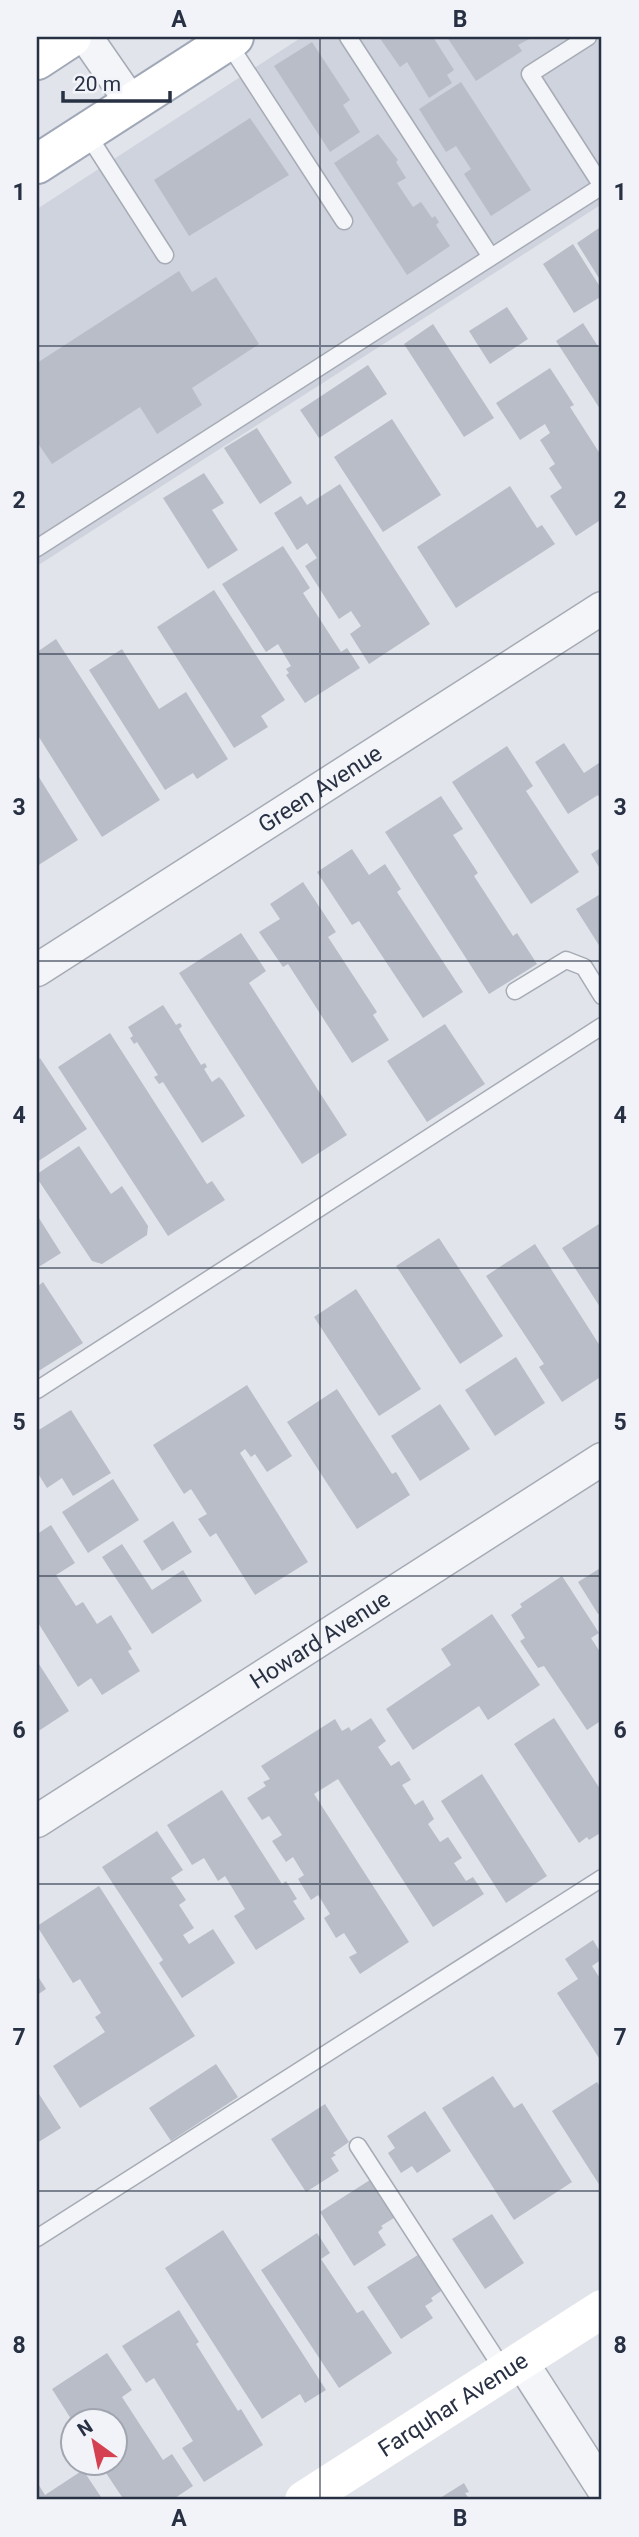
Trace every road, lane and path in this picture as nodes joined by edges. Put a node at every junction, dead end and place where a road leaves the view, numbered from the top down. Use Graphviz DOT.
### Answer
graph roads {
  1 [pos="72,37"];
  2 [pos="86,37"];
  3 [pos="348,37"];
  4 [pos="588,37"];
  5 [pos="231,39"];
  6 [pos="37,60"];
  7 [pos="131,102"];
  8 [pos="86,132"];
  9 [pos="37,164"];
  10 [pos="602,186"];
  11 [pos="344,221"];
  12 [pos="164,255"];
  13 [pos="491,257"];
  14 [pos="37,548"];
  15 [pos="602,608"];
  16 [pos="37,970"];
  17 [pos="515,992"];
  18 [pos="602,996"];
  19 [pos="602,1026"];
  20 [pos="37,1390"];
  21 [pos="602,1459"];
  22 [pos="37,1821"];
  23 [pos="602,1878"];
  24 [pos="358,2146"];
  25 [pos="37,2238"];
  26 [pos="602,2309"];
  27 [pos="512,2366"];
  28 [pos="602,2487"];
  29 [pos="304,2500"];
  1 -- 6 [label="street"];
  2 -- 7 [label="street"];
  3 -- 13 [label="lane"];
  4 -- 10 [label="lane"];
  5 -- 7 [label="street"];
  5 -- 11 [label="lane"];
  7 -- 8 [label="street"];
  8 -- 9 [label="street"];
  8 -- 12 [label="lane"];
  10 -- 13 [label="lane"];
  13 -- 14 [label="lane"];
  15 -- 16 [label="street, Green Avenue"];
  17 -- 18 [label="lane"];
  19 -- 20 [label="lane"];
  21 -- 22 [label="street, Howard Avenue"];
  23 -- 25 [label="lane"];
  24 -- 27 [label="lane"];
  26 -- 27 [label="street, Farquhar Avenue"];
  27 -- 28 [label="street"];
  27 -- 29 [label="street, Farquhar Avenue"];
}
